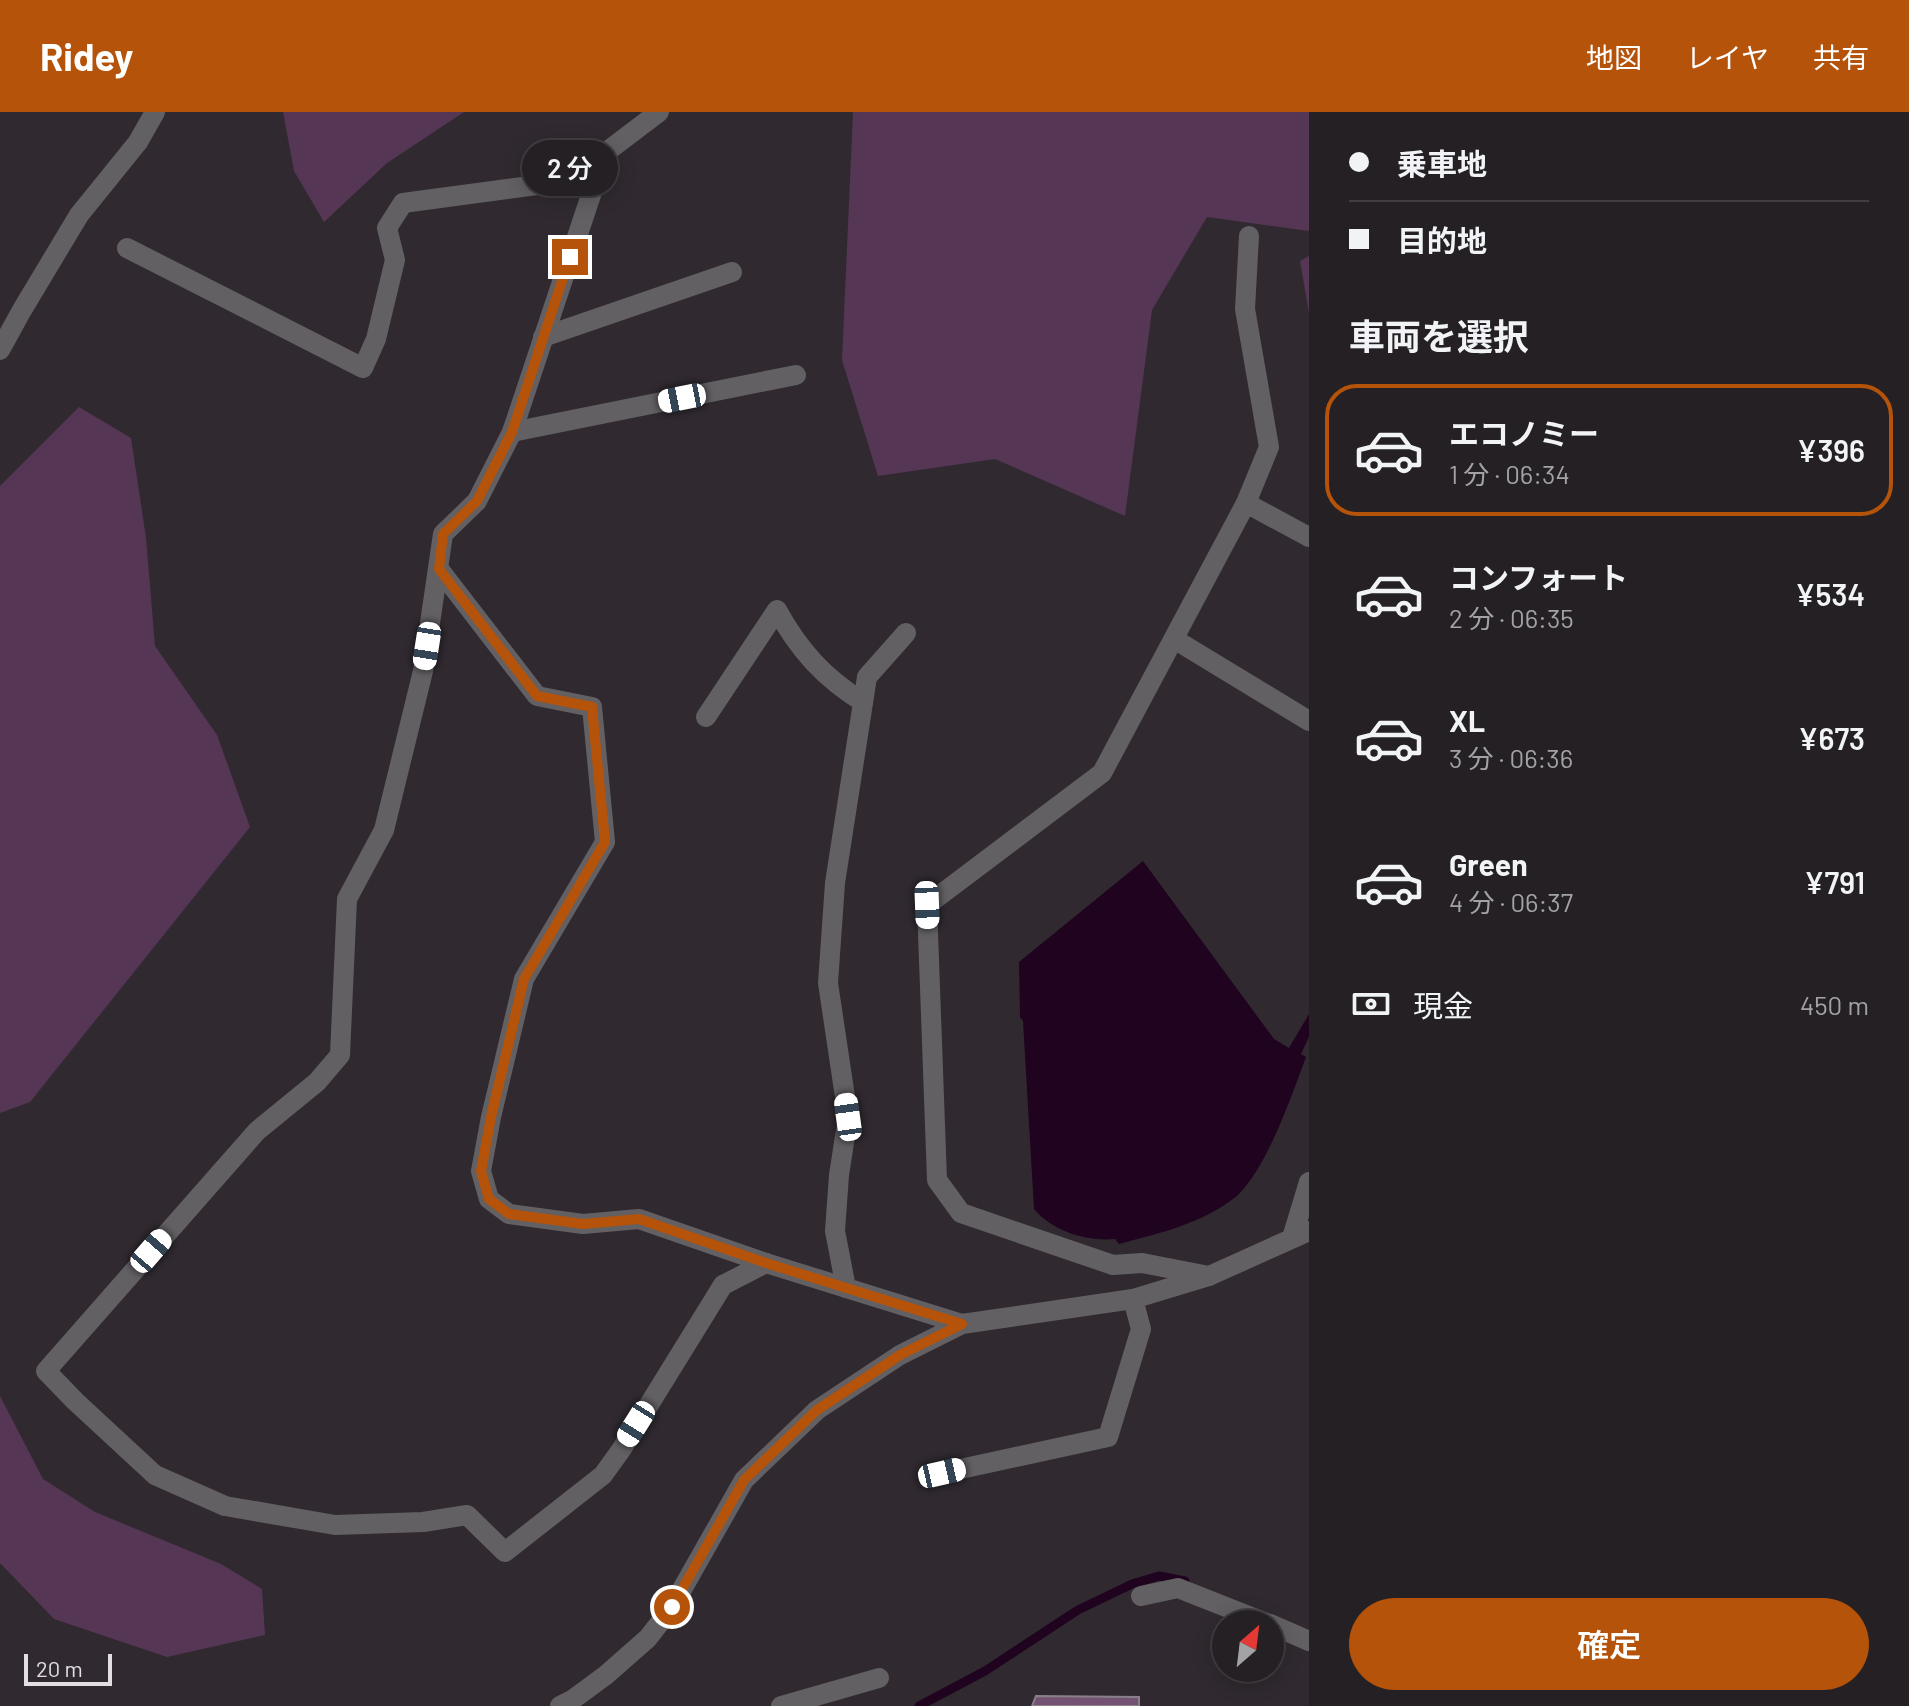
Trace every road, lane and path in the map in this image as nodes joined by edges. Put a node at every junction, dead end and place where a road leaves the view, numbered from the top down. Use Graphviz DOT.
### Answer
graph roads {
  1 [pos="155,112"];
  2 [pos="659,112"];
  3 [pos="597,177"];
  4 [pos="1249,236"];
  5 [pos="127,248"];
  6 [pos="732,272"];
  7 [pos="543,337"];
  8 [pos="0,350"];
  9 [pos="796,375"];
  10 [pos="512,432"];
  11 [pos="1246,503"];
  12 [pos="1309,537"];
  13 [pos="439,569"];
  14 [pos="906,633"];
  15 [pos="1174,639"];
  16 [pos="863,702"];
  17 [pos="706,717"];
  18 [pos="1309,721"];
  19 [pos="1309,1182"];
  20 [pos="1300,1234"];
  21 [pos="766,1263"];
  22 [pos="1209,1276"];
  23 [pos="846,1288"];
  24 [pos="1133,1299"];
  25 [pos="962,1324"];
  26 [pos="942,1473"];
  27 [pos="1141,1596"];
  28 [pos="1234,1610"];
  29 [pos="1284,1630"];
  30 [pos="1309,1641"];
  31 [pos="879,1678"];
  32 [pos="569,1704"];
  33 [pos="781,1706"];
  1 -- 8 [label="street"];
  2 -- 3 [label="street"];
  3 -- 5 [label="street"];
  3 -- 7 [label="street"];
  4 -- 11 [label="street"];
  6 -- 7 [label="street"];
  7 -- 10 [label="street"];
  9 -- 10 [label="street"];
  10 -- 13 [label="street"];
  11 -- 12 [label="street"];
  11 -- 15 [label="street"];
  13 -- 21 [label="street"];
  13 -- 21 [label="street"];
  14 -- 16 [label="street"];
  15 -- 18 [label="street"];
  15 -- 22 [label="street"];
  16 -- 17 [label="street"];
  16 -- 23 [label="street"];
  19 -- 20 [label="street"];
  20 -- 22 [label="street"];
  21 -- 23 [label="street"];
  22 -- 24 [label="street"];
  23 -- 25 [label="street"];
  24 -- 25 [label="street"];
  24 -- 26 [label="street"];
  25 -- 32 [label="street"];
  27 -- 28 [label="street"];
  29 -- 30 [label="street"];
  31 -- 33 [label="street"];
}
